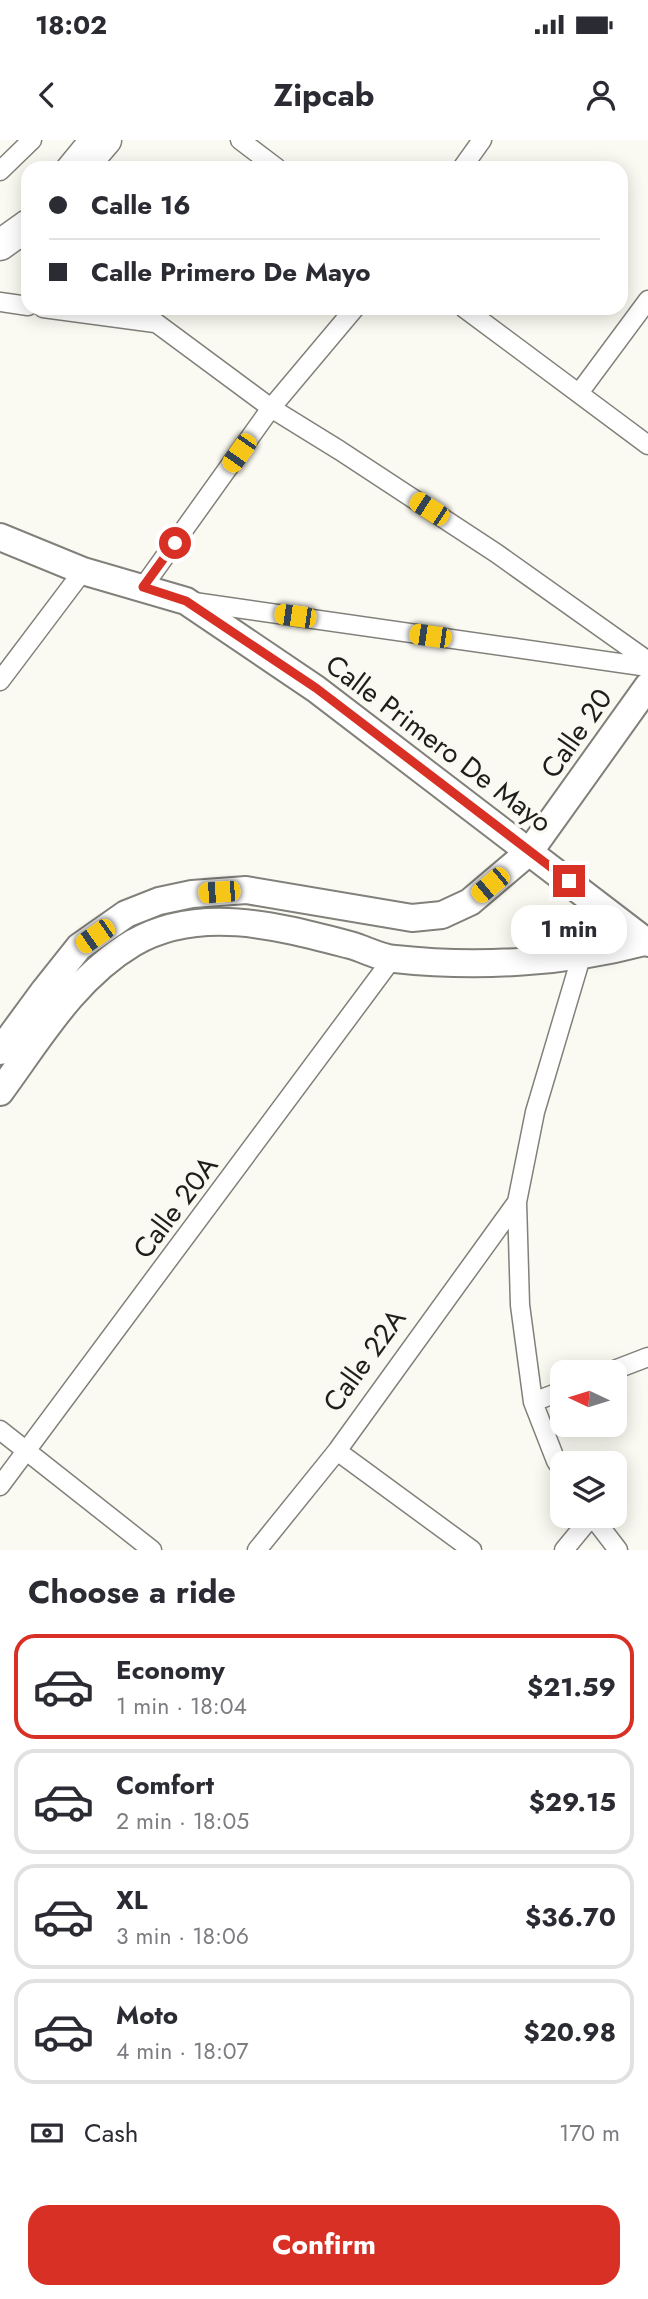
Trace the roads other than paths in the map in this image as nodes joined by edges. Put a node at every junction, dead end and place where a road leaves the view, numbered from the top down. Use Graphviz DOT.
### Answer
graph roads {
  1 [pos="32,140"];
  2 [pos="82,140"];
  3 [pos="106,140"];
  4 [pos="240,140"];
  5 [pos="482,140"];
  6 [pos="66,161"];
  7 [pos="88,161"];
  8 [pos="268,161"];
  9 [pos="467,161"];
  10 [pos="0,171"];
  11 [pos="21,230"];
  12 [pos="0,245"];
  13 [pos="648,300"];
  14 [pos="0,302"];
  15 [pos="21,305"];
  16 [pos="95,315"];
  17 [pos="145,315"];
  18 [pos="349,315"];
  19 [pos="473,315"];
  20 [pos="155,323"];
  21 [pos="579,393"];
  22 [pos="271,408"];
  23 [pos="648,445"];
  24 [pos="0,537"];
  25 [pos="83,570"];
  26 [pos="143,587"];
  27 [pos="186,601"];
  28 [pos="648,661"];
  29 [pos="648,667"];
  30 [pos="0,681"];
  31 [pos="648,686"];
  32 [pos="530,851"];
  33 [pos="648,942"];
  34 [pos="582,954"];
  35 [pos="392,959"];
  36 [pos="0,1051"];
  37 [pos="0,1092"];
  38 [pos="517,1202"];
  39 [pos="648,1357"];
  40 [pos="627,1365"];
  41 [pos="550,1396"];
  42 [pos="533,1402"];
  43 [pos="0,1430"];
  44 [pos="337,1451"];
  45 [pos="552,1451"];
  46 [pos="27,1452"];
  47 [pos="0,1486"];
  48 [pos="582,1528"];
  49 [pos="601,1528"];
  50 [pos="152,1550"];
  51 [pos="257,1550"];
  52 [pos="472,1550"];
  53 [pos="564,1550"];
  54 [pos="618,1550"];
  1 -- 10 [label="street"];
  2 -- 6 [label="lane"];
  3 -- 7 [label="main road"];
  4 -- 8 [label="street"];
  5 -- 9 [label="street"];
  11 -- 12 [label="main road"];
  13 -- 21 [label="street"];
  14 -- 15 [label="street"];
  16 -- 20 [label="street"];
  17 -- 20 [label="street"];
  18 -- 22 [label="street"];
  19 -- 21 [label="street"];
  20 -- 22 [label="street"];
  21 -- 23 [label="street"];
  22 -- 26 [label="street"];
  22 -- 28 [label="street"];
  24 -- 25 [label="main road, Calle Primero De Mayo"];
  25 -- 26 [label="main road, Calle Primero De Mayo"];
  25 -- 30 [label="street"];
  26 -- 27 [label="main road, Calle Primero De Mayo"];
  27 -- 29 [label="street, Calle Primero De Mayo"];
  27 -- 32 [label="main road, Calle Primero De Mayo"];
  31 -- 32 [label="main road, Calle 20"];
  32 -- 33 [label="main road, Calle Primero De Mayo"];
  32 -- 36 [label="main road, Calle 20"];
  33 -- 34 [label="main road"];
  34 -- 35 [label="main road"];
  34 -- 38 [label="street"];
  35 -- 37 [label="main road"];
  35 -- 46 [label="street, Calle 20A"];
  38 -- 42 [label="street"];
  38 -- 44 [label="street, Calle 22A"];
  39 -- 40 [label="street"];
  41 -- 42 [label="street"];
  42 -- 45 [label="street"];
  43 -- 46 [label="street"];
  44 -- 51 [label="street, Calle 22A"];
  44 -- 52 [label="street"];
  46 -- 47 [label="street, Calle 20A"];
  46 -- 50 [label="street"];
  48 -- 53 [label="street"];
  49 -- 54 [label="street"];
}
